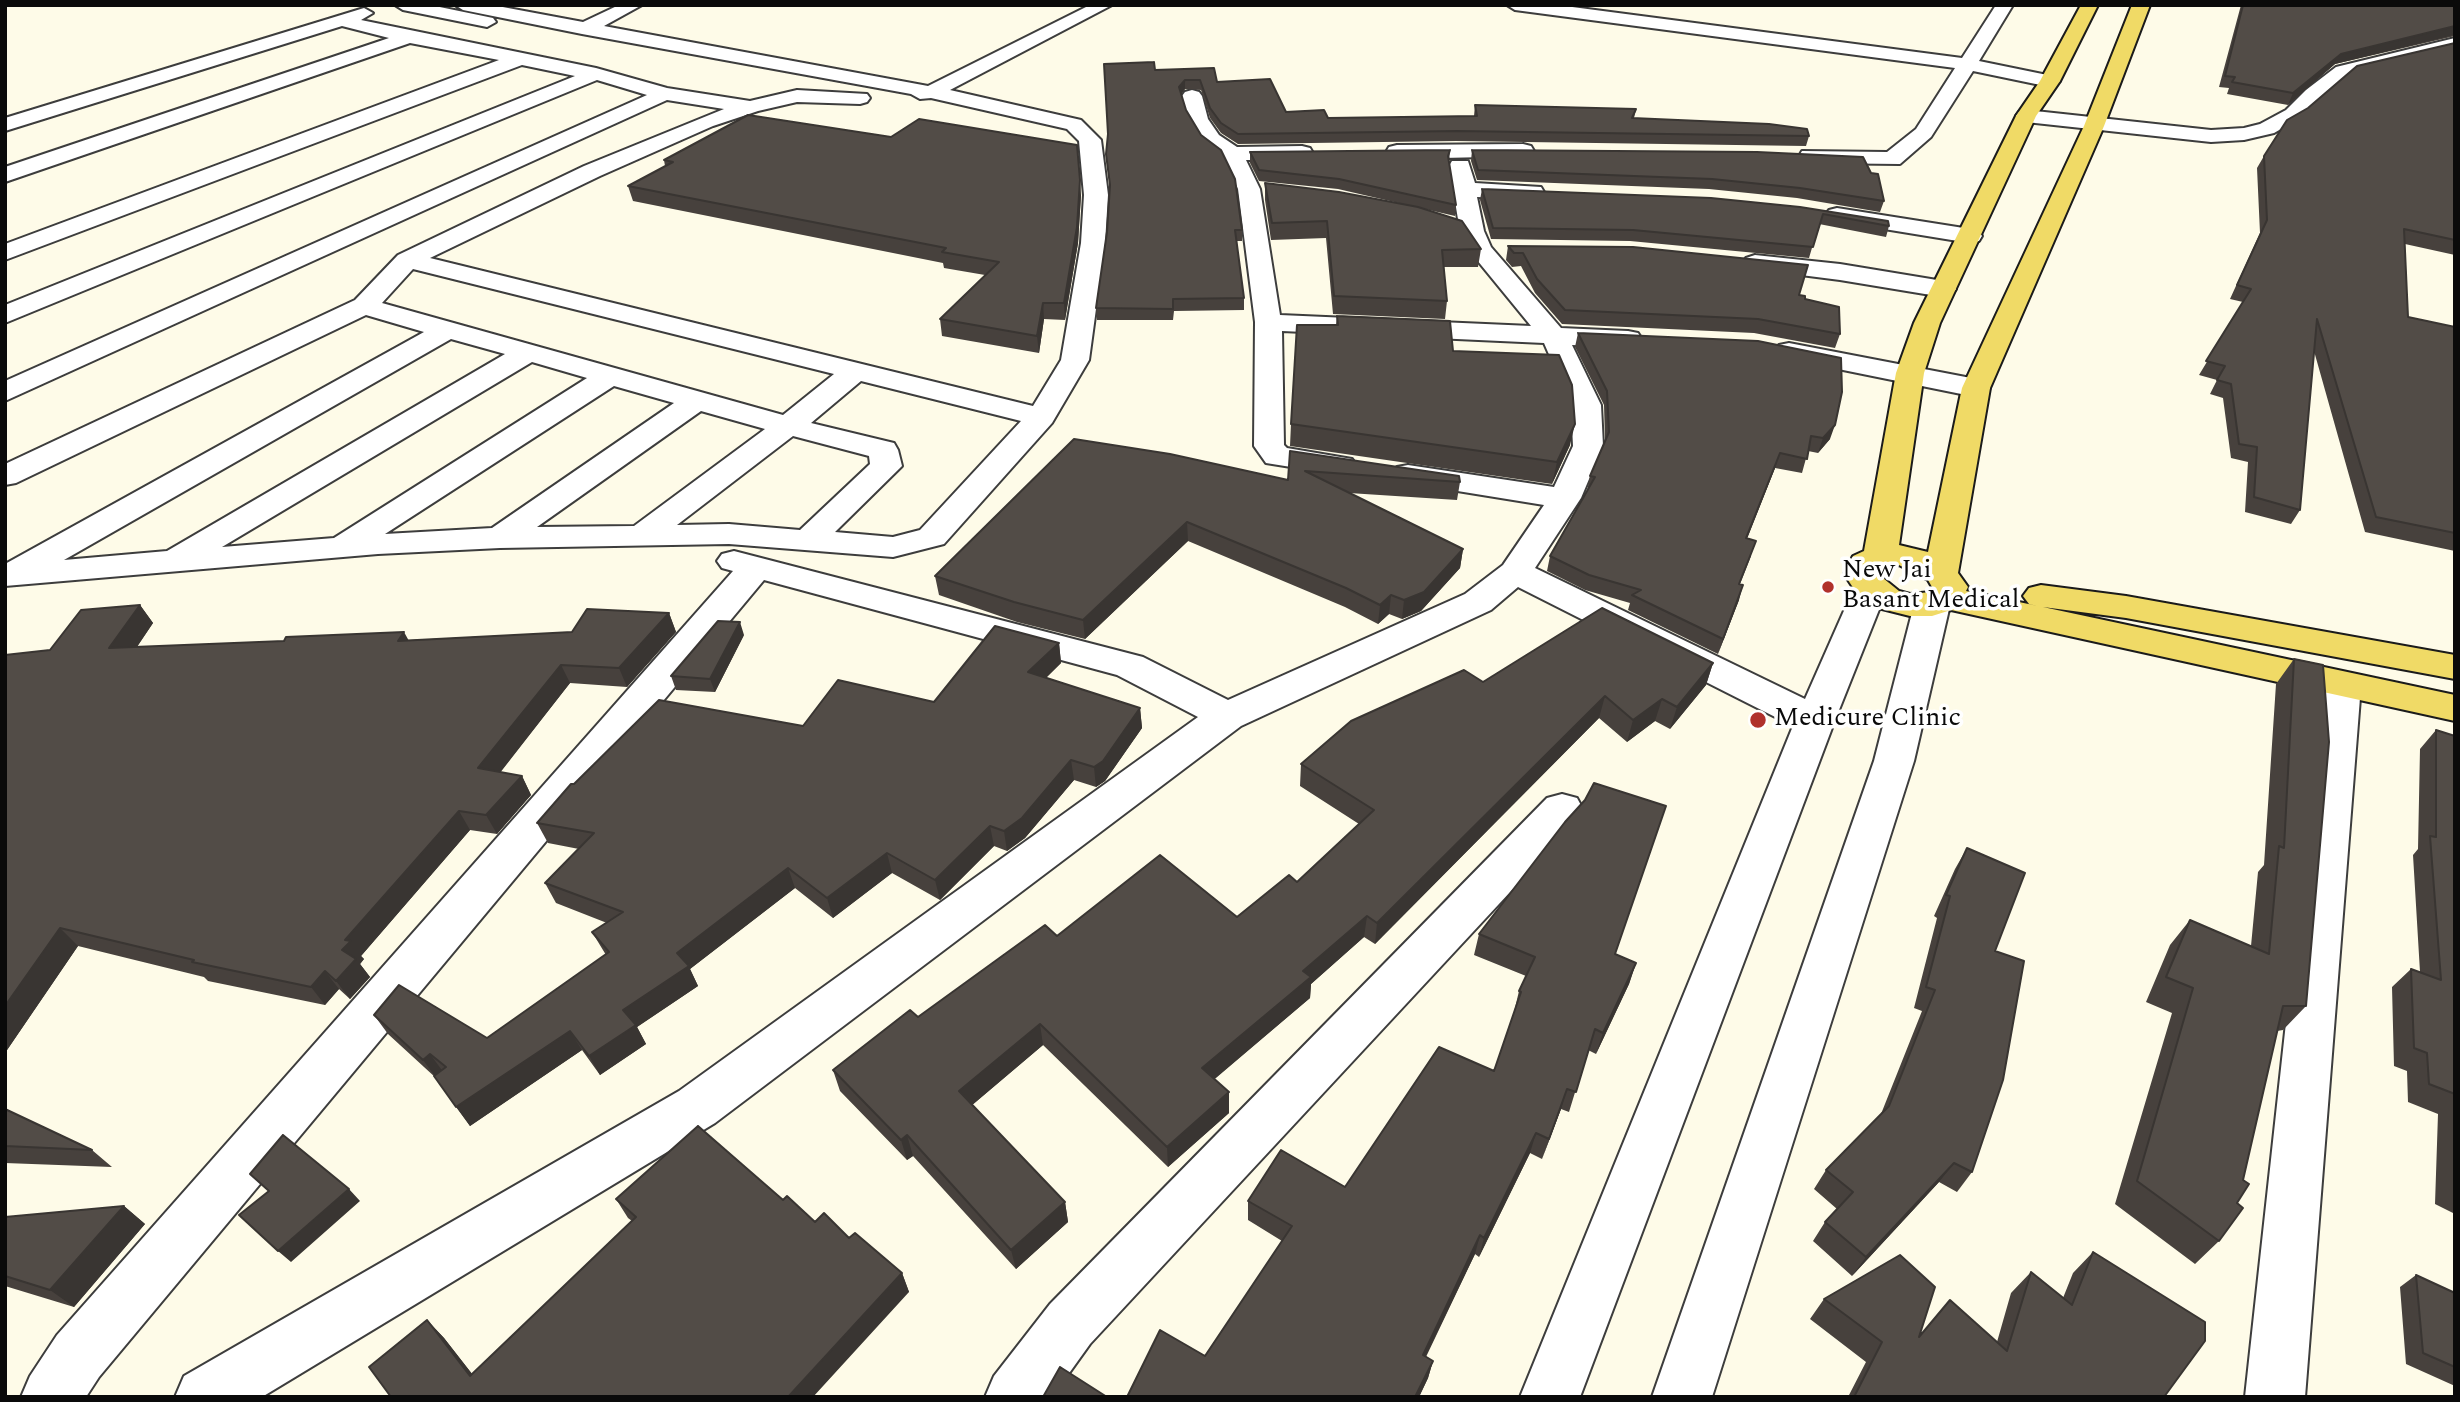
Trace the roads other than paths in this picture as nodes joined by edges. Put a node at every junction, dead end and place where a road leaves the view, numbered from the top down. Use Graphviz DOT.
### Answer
graph roads {
  1 [pos="386,5"];
  2 [pos="403,5"];
  3 [pos="463,5"];
  4 [pos="634,5"];
  5 [pos="1072,5"];
  6 [pos="1104,5"];
  7 [pos="1515,5"];
  8 [pos="2005,5"];
  9 [pos="2090,5"];
  10 [pos="2141,5"];
  11 [pos="340,20"];
  12 [pos="582,29"];
  13 [pos="409,37"];
  14 [pos="2455,43"];
  15 [pos="520,59"];
  16 [pos="1967,64"];
  17 [pos="596,75"];
  18 [pos="2050,82"];
  19 [pos="893,92"];
  20 [pos="931,92"];
  21 [pos="665,94"];
  22 [pos="1192,96"];
  23 [pos="752,106"];
  24 [pos="2026,116"];
  25 [pos="5,125"];
  26 [pos="2094,125"];
  27 [pos="1090,140"];
  28 [pos="1455,150"];
  29 [pos="1550,151"];
  30 [pos="1372,152"];
  31 [pos="1330,153"];
  32 [pos="1232,154"];
  33 [pos="1793,155"];
  34 [pos="5,175"];
  35 [pos="1466,190"];
  36 [pos="1560,193"];
  37 [pos="1809,210"];
  38 [pos="1970,236"];
  39 [pos="5,253"];
  40 [pos="407,260"];
  41 [pos="1737,261"];
  42 [pos="1944,289"];
  43 [pos="364,306"];
  44 [pos="5,315"];
  45 [pos="1268,322"];
  46 [pos="447,330"];
  47 [pos="1554,337"];
  48 [pos="1647,340"];
  49 [pos="1767,347"];
  50 [pos="529,352"];
  51 [pos="855,372"];
  52 [pos="1910,373"];
  53 [pos="610,376"];
  54 [pos="1976,388"];
  55 [pos="5,392"];
  56 [pos="697,400"];
  57 [pos="1041,417"];
  58 [pos="789,426"];
  59 [pos="5,476"];
  60 [pos="1565,498"];
  61 [pos="640,537"];
  62 [pos="500,538"];
  63 [pos="808,541"];
  64 [pos="341,547"];
  65 [pos="173,561"];
  66 [pos="756,567"];
  67 [pos="1875,571"];
  68 [pos="1515,572"];
  69 [pos="9,574"];
  70 [pos="1942,590"];
  71 [pos="2455,667"];
  72 [pos="2342,685"];
  73 [pos="2455,708"];
  74 [pos="1227,716"];
  75 [pos="1815,720"];
  76 [pos="1562,809"];
  77 [pos="51,1397"];
  78 [pos="205,1397"];
  79 [pos="1015,1397"];
  80 [pos="1550,1397"];
  81 [pos="1682,1397"];
  82 [pos="2275,1397"];
  1 -- 11 [label="street"];
  2 -- 19 [label="street"];
  3 -- 12 [label="street"];
  4 -- 12 [label="street"];
  5 -- 19 [label="street"];
  6 -- 20 [label="street"];
  7 -- 16 [label="street"];
  8 -- 16 [label="street"];
  9 -- 18 [label="main road"];
  10 -- 26 [label="main road"];
  11 -- 13 [label="street"];
  11 -- 25 [label="street"];
  12 -- 19 [label="street"];
  13 -- 15 [label="street"];
  13 -- 34 [label="street"];
  14 -- 26 [label="street"];
  15 -- 17 [label="street"];
  15 -- 39 [label="street"];
  16 -- 18 [label="street"];
  16 -- 33 [label="street"];
  17 -- 21 [label="street"];
  17 -- 44 [label="street"];
  18 -- 24 [label="main road"];
  19 -- 20 [label="street"];
  19 -- 23 [label="street"];
  19 -- 27 [label="street"];
  20 -- 27 [label="street"];
  21 -- 23 [label="street"];
  21 -- 55 [label="street"];
  22 -- 32 [label="street"];
  23 -- 40 [label="street"];
  24 -- 26 [label="street"];
  24 -- 38 [label="main road"];
  26 -- 54 [label="main road"];
  27 -- 57 [label="street"];
  28 -- 29 [label="street"];
  28 -- 30 [label="street"];
  28 -- 35 [label="street"];
  31 -- 32 [label="street"];
  32 -- 45 [label="street"];
  35 -- 36 [label="street"];
  35 -- 47 [label="street"];
  37 -- 38 [label="street"];
  38 -- 42 [label="main road"];
  40 -- 43 [label="street"];
  40 -- 51 [label="street"];
  41 -- 42 [label="street"];
  42 -- 52 [label="main road"];
  43 -- 46 [label="street"];
  43 -- 59 [label="street"];
  45 -- 47 [label="street"];
  45 -- 60 [label="street"];
  46 -- 50 [label="street"];
  46 -- 69 [label="street"];
  47 -- 48 [label="street"];
  47 -- 60 [label="street"];
  49 -- 52 [label="street"];
  50 -- 53 [label="street"];
  50 -- 65 [label="street"];
  51 -- 57 [label="street"];
  51 -- 58 [label="street"];
  52 -- 54 [label="street"];
  52 -- 67 [label="main road"];
  53 -- 56 [label="street"];
  53 -- 64 [label="street"];
  54 -- 70 [label="main road"];
  56 -- 58 [label="street"];
  56 -- 62 [label="street"];
  57 -- 63 [label="street"];
  58 -- 61 [label="street"];
  58 -- 63 [label="street"];
  60 -- 68 [label="street"];
  61 -- 62 [label="street"];
  61 -- 63 [label="street"];
  61 -- 66 [label="street"];
  62 -- 64 [label="street"];
  64 -- 65 [label="street"];
  65 -- 69 [label="street"];
  66 -- 74 [label="street"];
  66 -- 77 [label="street"];
  67 -- 70 [label="main road"];
  67 -- 70 [label="main road"];
  67 -- 75 [label="street"];
  68 -- 74 [label="street"];
  68 -- 75 [label="street"];
  70 -- 71 [label="main road"];
  70 -- 72 [label="main road"];
  70 -- 81 [label="street"];
  72 -- 73 [label="main road"];
  72 -- 82 [label="street"];
  74 -- 78 [label="street"];
  75 -- 80 [label="street"];
  76 -- 79 [label="street"];
}
